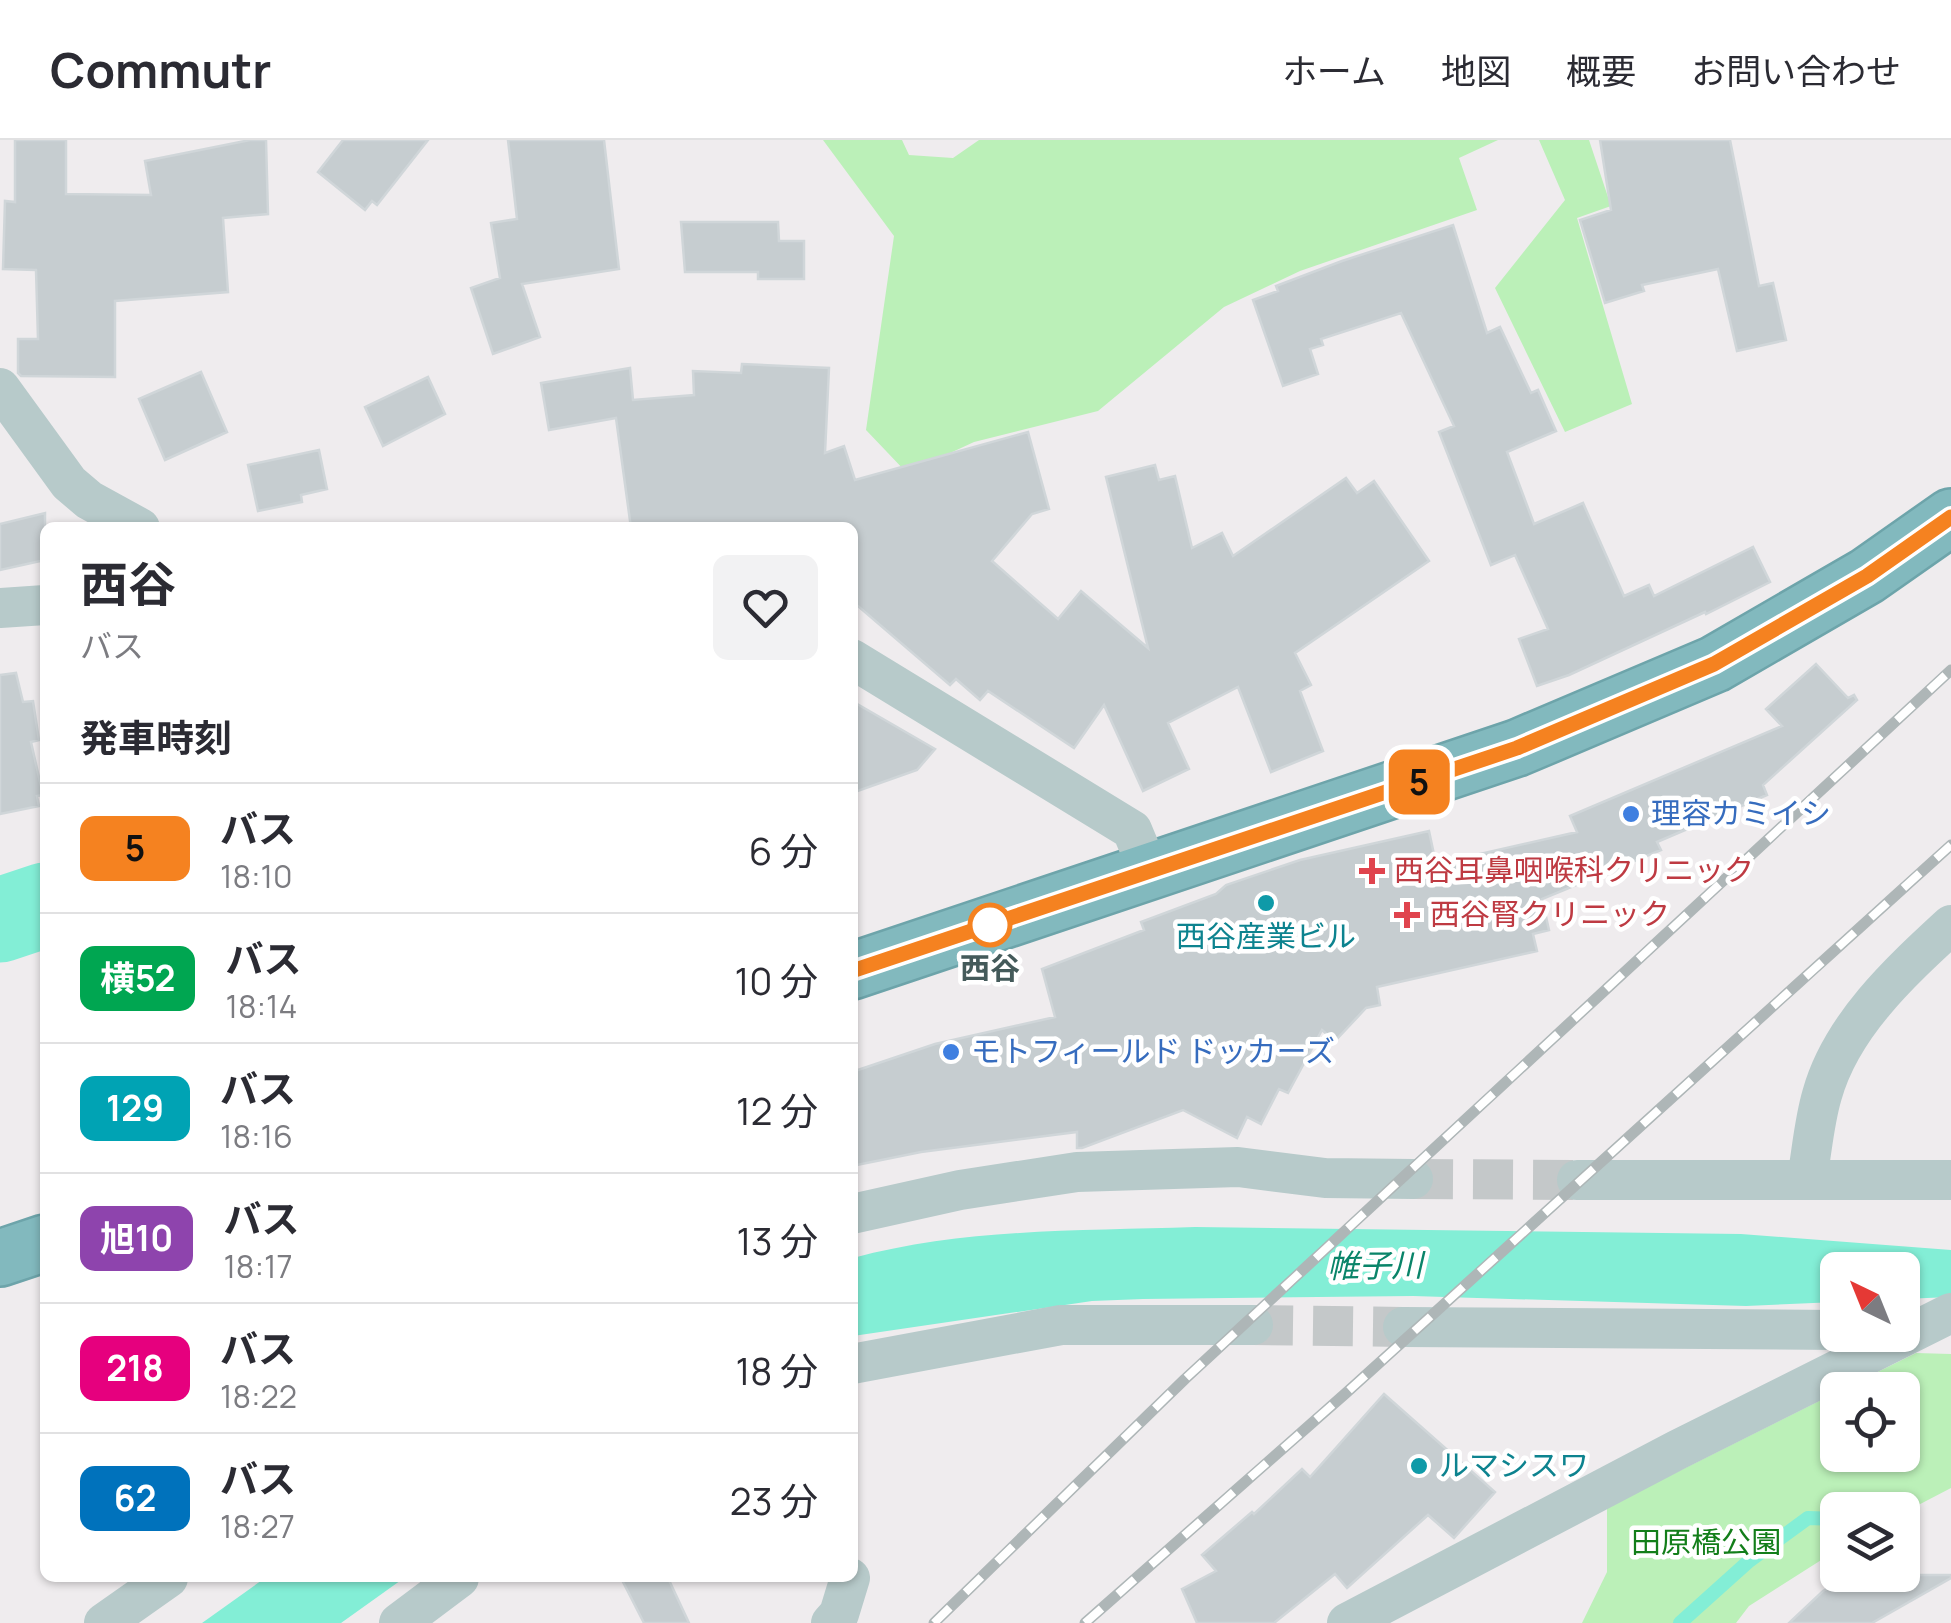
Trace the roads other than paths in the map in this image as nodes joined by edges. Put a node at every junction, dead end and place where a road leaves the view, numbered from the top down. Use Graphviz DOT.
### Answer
graph roads {
  1 [pos="0,388"];
  2 [pos="1951,517"];
  3 [pos="129,522"];
  4 [pos="40,605"];
  5 [pos="0,608"];
  6 [pos="858,663"];
  7 [pos="1150,873"];
  8 [pos="1951,925"];
  9 [pos="858,968"];
  10 [pos="1807,1178"];
  11 [pos="1414,1179"];
  12 [pos="1577,1180"];
  13 [pos="1951,1180"];
  14 [pos="858,1213"];
  15 [pos="40,1245"];
  16 [pos="0,1258"];
  17 [pos="1254,1325"];
  18 [pos="1932,1325"];
  19 [pos="1403,1327"];
  20 [pos="1820,1330"];
  21 [pos="858,1363"];
  22 [pos="162,1582"];
  23 [pos="454,1582"];
  24 [pos="849,1582"];
  25 [pos="104,1623"];
  26 [pos="399,1623"];
  27 [pos="831,1623"];
  28 [pos="1346,1623"];
  1 -- 3 [label="street"];
  2 -- 7 [label="highway"];
  4 -- 5 [label="street"];
  6 -- 7 [label="street"];
  7 -- 9 [label="highway"];
  8 -- 10 [label="street"];
  10 -- 12 [label="street"];
  10 -- 13 [label="street"];
  11 -- 14 [label="street"];
  15 -- 16 [label="highway"];
  17 -- 21 [label="street"];
  18 -- 28 [label="street"];
  19 -- 20 [label="street"];
  22 -- 25 [label="street"];
  23 -- 26 [label="street"];
  24 -- 27 [label="street"];
}
